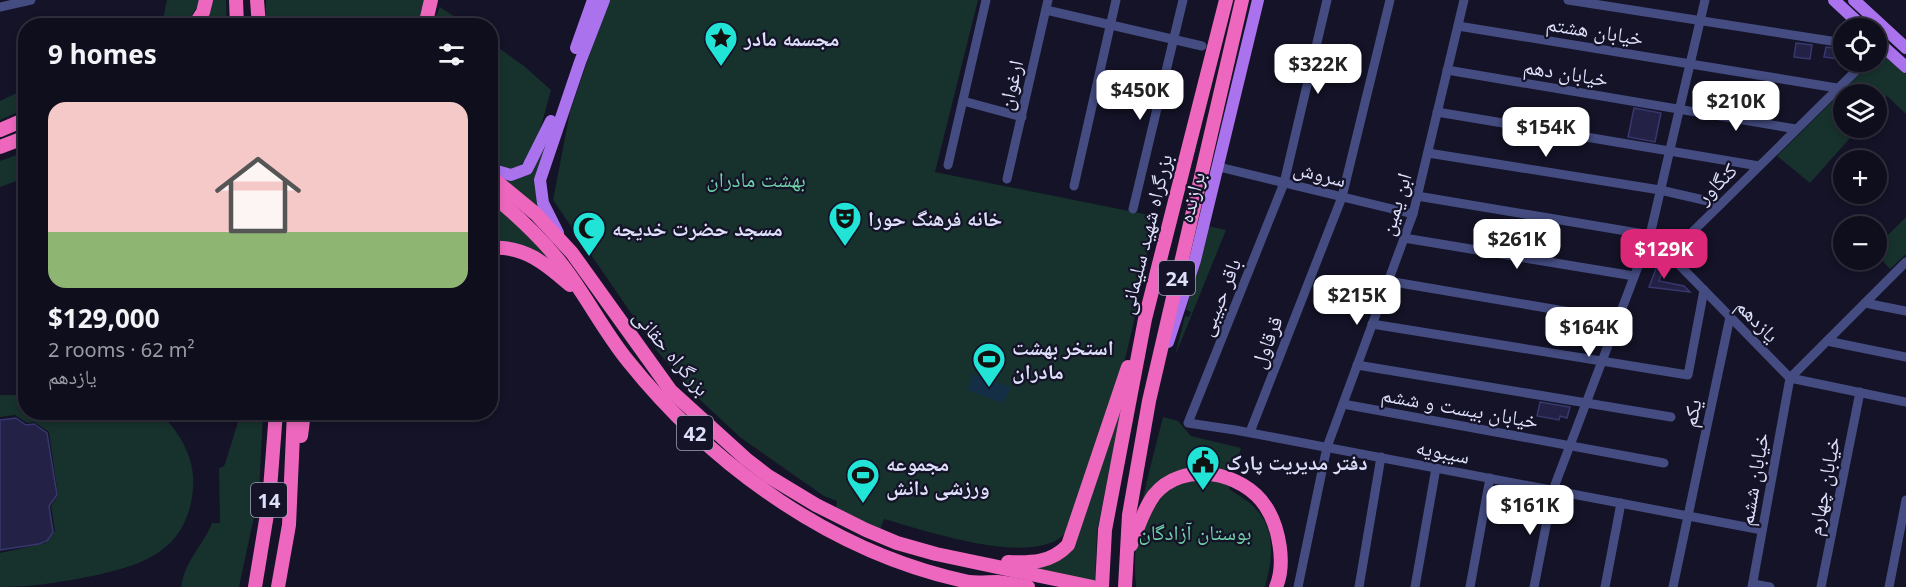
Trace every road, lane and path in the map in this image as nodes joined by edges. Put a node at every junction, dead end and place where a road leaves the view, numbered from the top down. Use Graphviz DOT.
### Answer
graph roads {
  1 [pos="31,0"];
  2 [pos="206,0"];
  3 [pos="236,0"];
  4 [pos="256,0"];
  5 [pos="262,0"];
  6 [pos="431,0"];
  7 [pos="593,0"];
  8 [pos="604,0"];
  9 [pos="986,0"];
  10 [pos="1116,0"];
  11 [pos="1183,0"];
  12 [pos="1226,0"];
  13 [pos="1242,0"];
  14 [pos="1258,0"];
  15 [pos="1327,0"];
  16 [pos="1390,0"];
  17 [pos="1464,0"];
  18 [pos="1568,0"];
  19 [pos="1705,0"];
  20 [pos="1834,0"];
  21 [pos="1861,3"];
  22 [pos="1047,5"];
  23 [pos="0,7"];
  24 [pos="199,18"];
  25 [pos="237,18"];
  26 [pos="258,18"];
  27 [pos="258,18"];
  28 [pos="427,18"];
  29 [pos="1853,18"];
  30 [pos="1700,21"];
  31 [pos="1110,26"];
  32 [pos="1458,26"];
  33 [pos="1173,40"];
  34 [pos="1833,42"];
  35 [pos="1202,46"];
  36 [pos="1906,48"];
  37 [pos="1887,53"];
  38 [pos="1690,64"];
  39 [pos="1906,67"];
  40 [pos="1447,70"];
  41 [pos="1854,72"];
  42 [pos="1841,84"];
  43 [pos="1833,87"];
  44 [pos="1833,92"];
  45 [pos="963,101"];
  46 [pos="1679,109"];
  47 [pos="1437,112"];
  48 [pos="1022,117"];
  49 [pos="555,119"];
  50 [pos="18,123"];
  51 [pos="0,129"];
  52 [pos="1796,129"];
  53 [pos="18,141"];
  54 [pos="0,147"];
  55 [pos="1670,151"];
  56 [pos="1428,153"];
  57 [pos="948,165"];
  58 [pos="1759,166"];
  59 [pos="1219,168"];
  60 [pos="498,171"];
  61 [pos="1007,179"];
  62 [pos="498,183"];
  63 [pos="1284,183"];
  64 [pos="1074,186"];
  65 [pos="1660,190"];
  66 [pos="1417,196"];
  67 [pos="1342,197"];
  68 [pos="498,201"];
  69 [pos="1721,204"];
  70 [pos="1133,209"];
  71 [pos="1413,214"];
  72 [pos="1650,235"];
  73 [pos="1404,238"];
  74 [pos="498,248"];
  75 [pos="572,254"];
  76 [pos="1670,255"];
  77 [pos="1905,264"];
  78 [pos="1634,276"];
  79 [pos="1388,281"];
  80 [pos="1704,290"];
  81 [pos="582,297"];
  82 [pos="1865,303"];
  83 [pos="1906,311"];
  84 [pos="1730,317"];
  85 [pos="1145,319"];
  86 [pos="1617,320"];
  87 [pos="1372,324"];
  88 [pos="1827,341"];
  89 [pos="1906,357"];
  90 [pos="1602,362"];
  91 [pos="1357,365"];
  92 [pos="1790,378"];
  93 [pos="1860,392"];
  94 [pos="1149,401"];
  95 [pos="1906,402"];
  96 [pos="1586,403"];
  97 [pos="1343,404"];
  98 [pos="1671,417"];
  99 [pos="275,420"];
  100 [pos="294,420"];
  101 [pos="303,420"];
  102 [pos="1188,423"];
  103 [pos="1250,432"];
  104 [pos="1570,445"];
  105 [pos="1327,447"];
  106 [pos="1381,457"];
  107 [pos="1664,463"];
  108 [pos="1436,468"];
  109 [pos="1490,478"];
  110 [pos="1553,490"];
  111 [pos="1906,500"];
  112 [pos="1621,503"];
  113 [pos="1688,516"];
  114 [pos="289,525"];
  115 [pos="1762,530"];
  116 [pos="964,559"];
  117 [pos="1127,559"];
  118 [pos="971,582"];
  119 [pos="1752,585"];
  120 [pos="255,587"];
  121 [pos="278,587"];
  122 [pos="987,587"];
  123 [pos="1028,587"];
  124 [pos="1093,587"];
  125 [pos="1102,587"];
  126 [pos="1125,587"];
  127 [pos="1276,587"];
  128 [pos="1298,587"];
  129 [pos="1359,587"];
  130 [pos="1415,587"];
  131 [pos="1470,587"];
  132 [pos="1534,587"];
  133 [pos="1605,587"];
  134 [pos="1673,587"];
  135 [pos="1770,587"];
  136 [pos="1821,587"];
  137 [pos="1889,587"];
  1 -- 23 [label="street"];
  2 -- 24 [label="highway"];
  3 -- 25 [label="highway"];
  4 -- 26 [label="highway"];
  5 -- 27 [label="highway"];
  6 -- 28 [label="highway"];
  7 -- 49 [label="main road"];
  8 -- 49 [label="main road"];
  9 -- 45 [label="street"];
  10 -- 31 [label="street"];
  11 -- 33 [label="street"];
  12 -- 85 [label="highway, بزرگراه شهید سلیمانی / 24"];
  13 -- 94 [label="highway, بزرگراه شهید سلیمانی / 24"];
  14 -- 59 [label="main road, برازنده"];
  15 -- 63 [label="street, باقر حبیبی"];
  16 -- 67 [label="street, قرقاول"];
  17 -- 32 [label="street, ابن یمین"];
  18 -- 30 [label="street"];
  19 -- 30 [label="street"];
  20 -- 29 [label="main road"];
  21 -- 36 [label="main road"];
  22 -- 31 [label="street"];
  22 -- 48 [label="street, ارغوان"];
  30 -- 34 [label="street"];
  30 -- 38 [label="street"];
  31 -- 33 [label="street"];
  31 -- 64 [label="street"];
  32 -- 38 [label="street, خیابان هشتم"];
  32 -- 40 [label="street, ابن یمین"];
  33 -- 35 [label="street"];
  33 -- 70 [label="street"];
  37 -- 39 [label="main road"];
  38 -- 43 [label="street, خیابان هشتم"];
  38 -- 46 [label="street"];
  40 -- 46 [label="street, خیابان دهم"];
  40 -- 47 [label="street, ابن یمین"];
  41 -- 42 [label="street, کنگاور"];
  44 -- 52 [label="street, کنگاور"];
  45 -- 48 [label="street"];
  45 -- 57 [label="street"];
  46 -- 52 [label="street, خیابان دهم"];
  46 -- 55 [label="street"];
  47 -- 55 [label="street"];
  47 -- 56 [label="street, ابن یمین"];
  48 -- 61 [label="street, ارغوان"];
  49 -- 60 [label="main road"];
  49 -- 75 [label="main road"];
  50 -- 51 [label="highway"];
  52 -- 58 [label="street, کنگاور"];
  53 -- 54 [label="highway"];
  55 -- 58 [label="street"];
  55 -- 65 [label="street"];
  56 -- 65 [label="street"];
  56 -- 66 [label="street, ابن یمین"];
  58 -- 69 [label="street, کنگاور"];
  59 -- 63 [label="street, سروش"];
  59 -- 94 [label="main road, برازنده"];
  62 -- 75 [label="highway, بزرگراه حقانی / 42"];
  63 -- 67 [label="street, سروش"];
  63 -- 102 [label="street, باقر حبیبی"];
  65 -- 69 [label="street"];
  65 -- 72 [label="street"];
  66 -- 71 [label="street, ابن یمین"];
  66 -- 72 [label="street"];
  67 -- 71 [label="street, سروش"];
  67 -- 103 [label="street, قرقاول"];
  68 -- 81 [label="highway, بزرگراه حقانی / 42"];
  69 -- 76 [label="street, کنگاور"];
  71 -- 73 [label="street, ابن یمین"];
  72 -- 76 [label="street, یازدهم"];
  72 -- 78 [label="street"];
  73 -- 78 [label="street"];
  73 -- 79 [label="street, ابن یمین"];
  74 -- 81 [label="highway"];
  75 -- 116 [label="highway, بزرگراه حقانی / 42"];
  76 -- 80 [label="street, یازدهم"];
  77 -- 82 [label="street"];
  78 -- 86 [label="street"];
  79 -- 86 [label="street"];
  79 -- 87 [label="street, ابن یمین"];
  80 -- 84 [label="street, یازدهم"];
  80 -- 90 [label="street"];
  81 -- 118 [label="highway, بزرگراه حقانی / 42"];
  82 -- 83 [label="street"];
  82 -- 88 [label="street"];
  84 -- 92 [label="street, یازدهم"];
  84 -- 113 [label="street, یکم"];
  85 -- 116 [label="highway"];
  85 -- 125 [label="highway, بزرگراه شهید سلیمانی / 24"];
  86 -- 90 [label="street"];
  87 -- 90 [label="street"];
  87 -- 91 [label="street, ابن یمین"];
  88 -- 89 [label="street"];
  88 -- 92 [label="street"];
  90 -- 96 [label="street"];
  91 -- 96 [label="street"];
  91 -- 97 [label="street, ابن یمین"];
  92 -- 93 [label="street"];
  92 -- 115 [label="street, خیابان ششم"];
  93 -- 95 [label="street"];
  93 -- 136 [label="street, خیابان چهارم"];
  94 -- 117 [label="highway, بزرگراه شهید سلیمانی / 24"];
  96 -- 98 [label="street"];
  96 -- 104 [label="street"];
  97 -- 104 [label="street, خیابان بیست و ششم"];
  97 -- 105 [label="street, ابن یمین"];
  99 -- 120 [label="highway, 14"];
  100 -- 114 [label="highway, 14"];
  101 -- 114 [label="highway"];
  102 -- 103 [label="street, سیبویه"];
  103 -- 105 [label="street, سیبویه"];
  104 -- 107 [label="street, خیابان بیست و ششم"];
  104 -- 110 [label="street"];
  105 -- 106 [label="street, سیبویه"];
  105 -- 128 [label="street, ابن یمین"];
  106 -- 108 [label="street, سیبویه"];
  106 -- 129 [label="street"];
  108 -- 109 [label="street, سیبویه"];
  108 -- 130 [label="street"];
  109 -- 110 [label="street, سیبویه"];
  109 -- 131 [label="street"];
  110 -- 112 [label="street, سیبویه"];
  110 -- 132 [label="street"];
  111 -- 137 [label="street"];
  112 -- 113 [label="street, سیبویه"];
  112 -- 133 [label="street"];
  113 -- 115 [label="street, سیبویه"];
  113 -- 134 [label="street"];
  114 -- 121 [label="highway, 14"];
  115 -- 119 [label="street, خیابان ششم"];
  116 -- 124 [label="highway, بزرگراه حقانی / 42"];
  117 -- 126 [label="highway, بزرگراه شهید سلیمانی / 24"];
  117 -- 127 [label="highway"];
  118 -- 122 [label="highway"];
  118 -- 123 [label="highway, بزرگراه حقانی / 42"];
  119 -- 135 [label="street"];
}
